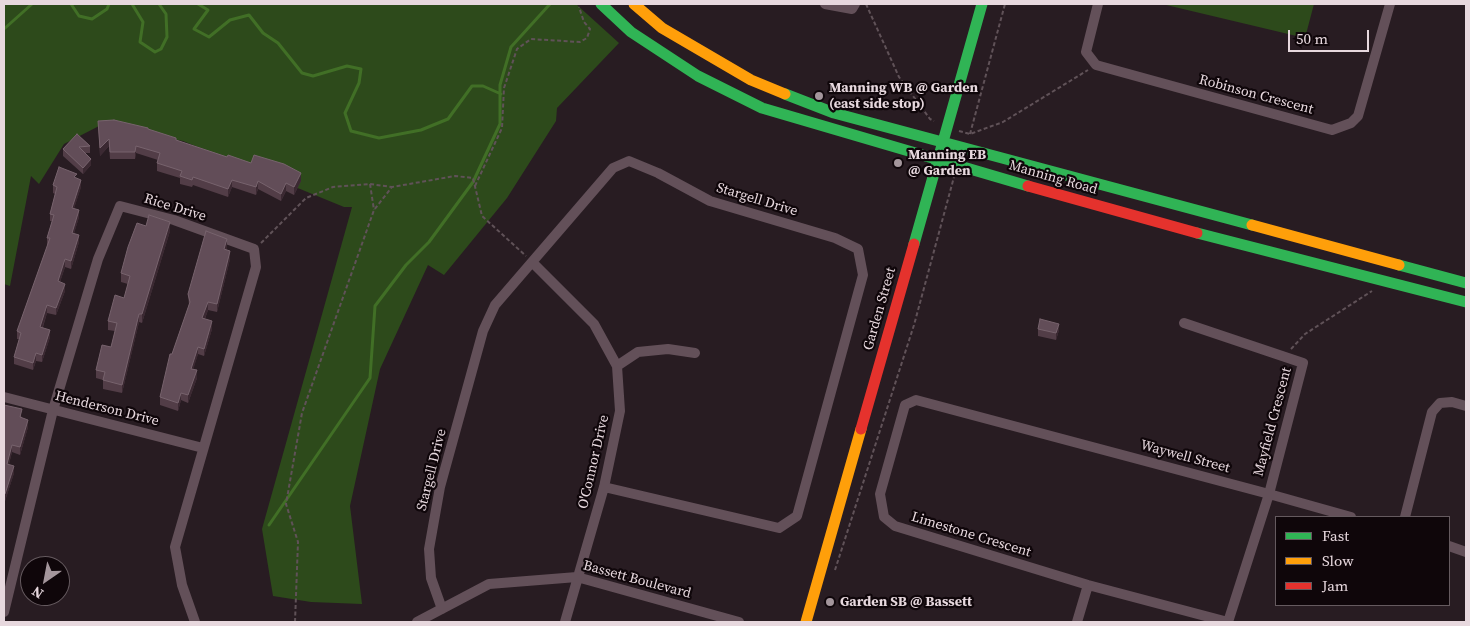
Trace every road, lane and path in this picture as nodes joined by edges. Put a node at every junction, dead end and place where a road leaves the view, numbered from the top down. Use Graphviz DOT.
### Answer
graph roads {
  1 [pos="601,4"];
  2 [pos="634,4"];
  3 [pos="825,4"];
  4 [pos="855,4"];
  5 [pos="982,4"];
  6 [pos="1005,4"];
  7 [pos="1098,4"];
  8 [pos="1390,4"];
  9 [pos="579,6"];
  10 [pos="944,142"];
  11 [pos="963,146"];
  12 [pos="939,160"];
  13 [pos="958,166"];
  14 [pos="370,184"];
  15 [pos="475,186"];
  16 [pos="392,187"];
  17 [pos="374,210"];
  18 [pos="254,249"];
  19 [pos="532,262"];
  20 [pos="1382,279"];
  21 [pos="1466,283"];
  22 [pos="1466,302"];
  23 [pos="1184,323"];
  24 [pos="695,353"];
  25 [pos="1283,356"];
  26 [pos="617,366"];
  27 [pos="4,396"];
  28 [pos="1466,406"];
  29 [pos="53,410"];
  30 [pos="203,448"];
  31 [pos="1127,456"];
  32 [pos="604,487"];
  33 [pos="1269,494"];
  34 [pos="1348,516"];
  35 [pos="1405,516"];
  36 [pos="1450,546"];
  37 [pos="1466,552"];
  38 [pos="577,577"];
  39 [pos="833,577"];
  40 [pos="1088,585"];
  41 [pos="442,609"];
  42 [pos="4,612"];
  43 [pos="195,622"];
  44 [pos="295,622"];
  45 [pos="417,622"];
  46 [pos="565,622"];
  47 [pos="739,622"];
  48 [pos="806,622"];
  49 [pos="1077,622"];
  1 -- 12 [label="main road, Manning Road"];
  2 -- 10 [label="main road, Manning Road"];
  3 -- 4 [label="street"];
  5 -- 10 [label="main road, Garden Street"];
  6 -- 11 [label="path"];
  7 -- 8 [label="street, Robinson Crescent"];
  9 -- 15 [label="path"];
  10 -- 11 [label="main road, Manning Road"];
  10 -- 12 [label="main road, Garden Street"];
  11 -- 21 [label="main road, Manning Road"];
  12 -- 13 [label="main road, Manning Road"];
  12 -- 48 [label="main road, Garden Street"];
  13 -- 20 [label="main road, Manning Road"];
  13 -- 39 [label="path"];
  14 -- 16 [label="path"];
  14 -- 17 [label="path"];
  14 -- 18 [label="path"];
  15 -- 16 [label="path"];
  15 -- 19 [label="path"];
  16 -- 17 [label="path"];
  17 -- 44 [label="path"];
  18 -- 29 [label="street, Rice Drive"];
  18 -- 30 [label="street"];
  19 -- 26 [label="street, O'Connor Drive"];
  19 -- 32 [label="street, Stargell Drive"];
  19 -- 41 [label="street, Stargell Drive"];
  20 -- 22 [label="main road, Manning Road"];
  20 -- 25 [label="path"];
  23 -- 25 [label="street, Mayfield Crescent"];
  24 -- 26 [label="street"];
  25 -- 33 [label="street, Mayfield Crescent"];
  26 -- 32 [label="street, O'Connor Drive"];
  27 -- 29 [label="street, Henderson Drive"];
  28 -- 35 [label="street"];
  29 -- 30 [label="street, Henderson Drive"];
  29 -- 42 [label="street, Rice Drive"];
  30 -- 43 [label="street"];
  31 -- 33 [label="street, Waywell Street"];
  31 -- 40 [label="street, Limestone Crescent"];
  32 -- 38 [label="street, O'Connor Drive"];
  33 -- 34 [label="street, Waywell Street"];
  33 -- 40 [label="street, Limestone Crescent"];
  36 -- 37 [label="street"];
  38 -- 41 [label="street, Bassett Boulevard"];
  38 -- 46 [label="street, O'Connor Drive"];
  38 -- 47 [label="street, Bassett Boulevard"];
  40 -- 49 [label="street"];
  41 -- 45 [label="street, Bassett Boulevard"];
}
